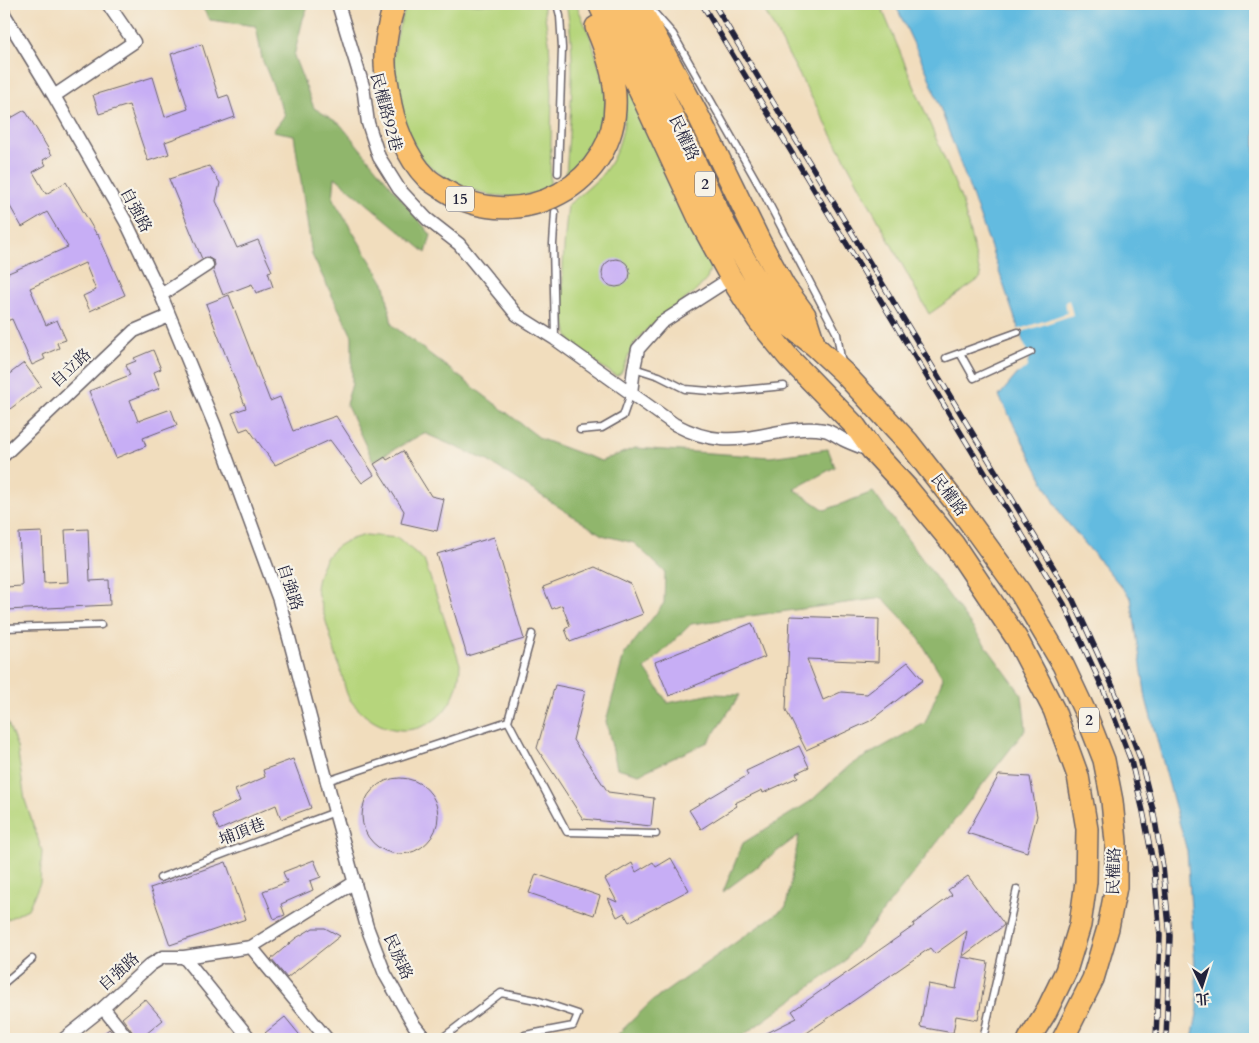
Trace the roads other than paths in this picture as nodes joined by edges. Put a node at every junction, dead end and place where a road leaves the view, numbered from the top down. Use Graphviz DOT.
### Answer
graph roads {
  1 [pos="108,4"];
  2 [pos="338,4"];
  3 [pos="395,4"];
  4 [pos="557,4"];
  5 [pos="586,4"];
  6 [pos="599,4"];
  7 [pos="620,4"];
  8 [pos="638,4"];
  9 [pos="646,4"];
  10 [pos="4,14"];
  11 [pos="9,35"];
  12 [pos="54,96"];
  13 [pos="558,173"];
  14 [pos="555,212"];
  15 [pos="207,265"];
  16 [pos="731,278"];
  17 [pos="161,295"];
  18 [pos="169,316"];
  19 [pos="1018,332"];
  20 [pos="554,339"];
  21 [pos="815,346"];
  22 [pos="1031,352"];
  23 [pos="960,353"];
  24 [pos="946,358"];
  25 [pos="634,368"];
  26 [pos="844,372"];
  27 [pos="784,386"];
  28 [pos="631,394"];
  29 [pos="580,430"];
  30 [pos="872,450"];
  31 [pos="4,455"];
  32 [pos="101,625"];
  33 [pos="4,628"];
  34 [pos="532,634"];
  35 [pos="508,721"];
  36 [pos="328,781"];
  37 [pos="335,812"];
  38 [pos="656,834"];
  39 [pos="160,878"];
  40 [pos="355,882"];
  41 [pos="1017,890"];
  42 [pos="251,947"];
  43 [pos="184,956"];
  44 [pos="32,959"];
  45 [pos="4,983"];
  46 [pos="103,1008"];
  47 [pos="64,1039"];
  48 [pos="128,1039"];
  49 [pos="250,1039"];
  50 [pos="327,1039"];
  51 [pos="425,1039"];
  52 [pos="441,1039"];
  53 [pos="520,1039"];
  54 [pos="983,1039"];
  55 [pos="1029,1039"];
  56 [pos="1064,1039"];
  1 -- 12 [label="street"];
  2 -- 20 [label="street, 民權路92巷"];
  3 -- 5 [label="main road, 15"];
  4 -- 13 [label="lane"];
  6 -- 16 [label="main road, 民權路 / 2"];
  7 -- 21 [label="main road, 民權路 / 2"];
  8 -- 21 [label="main road"];
  9 -- 26 [label="lane"];
  10 -- 11 [label="street, 自強路"];
  11 -- 12 [label="street, 自強路"];
  12 -- 17 [label="street, 自強路"];
  14 -- 20 [label="lane"];
  15 -- 17 [label="street"];
  16 -- 25 [label="street"];
  16 -- 30 [label="main road, 民權路 / 2"];
  17 -- 18 [label="street, 自強路"];
  18 -- 31 [label="street, 自立路"];
  18 -- 36 [label="street, 自強路"];
  19 -- 23 [label="lane"];
  20 -- 28 [label="street, 民權路"];
  21 -- 26 [label="main road, 民權路 / 2"];
  22 -- 23 [label="lane"];
  23 -- 24 [label="lane"];
  25 -- 27 [label="lane"];
  25 -- 28 [label="street"];
  26 -- 56 [label="main road, 民權路 / 2"];
  28 -- 29 [label="lane"];
  28 -- 30 [label="street, 民權路"];
  30 -- 55 [label="main road, 民權路 / 2"];
  32 -- 33 [label="lane"];
  34 -- 35 [label="lane"];
  35 -- 36 [label="lane"];
  35 -- 38 [label="lane"];
  36 -- 37 [label="street, 自強路"];
  37 -- 39 [label="lane, 埔頂巷"];
  37 -- 40 [label="street, 自強路"];
  40 -- 42 [label="street, 自強路"];
  40 -- 51 [label="street, 民族路"];
  41 -- 54 [label="lane"];
  42 -- 43 [label="street, 自強路"];
  42 -- 50 [label="street"];
  43 -- 46 [label="street, 自強路"];
  43 -- 49 [label="street"];
  44 -- 45 [label="lane"];
  46 -- 47 [label="street, 自強路"];
  46 -- 48 [label="street"];
  52 -- 53 [label="lane"];
}
